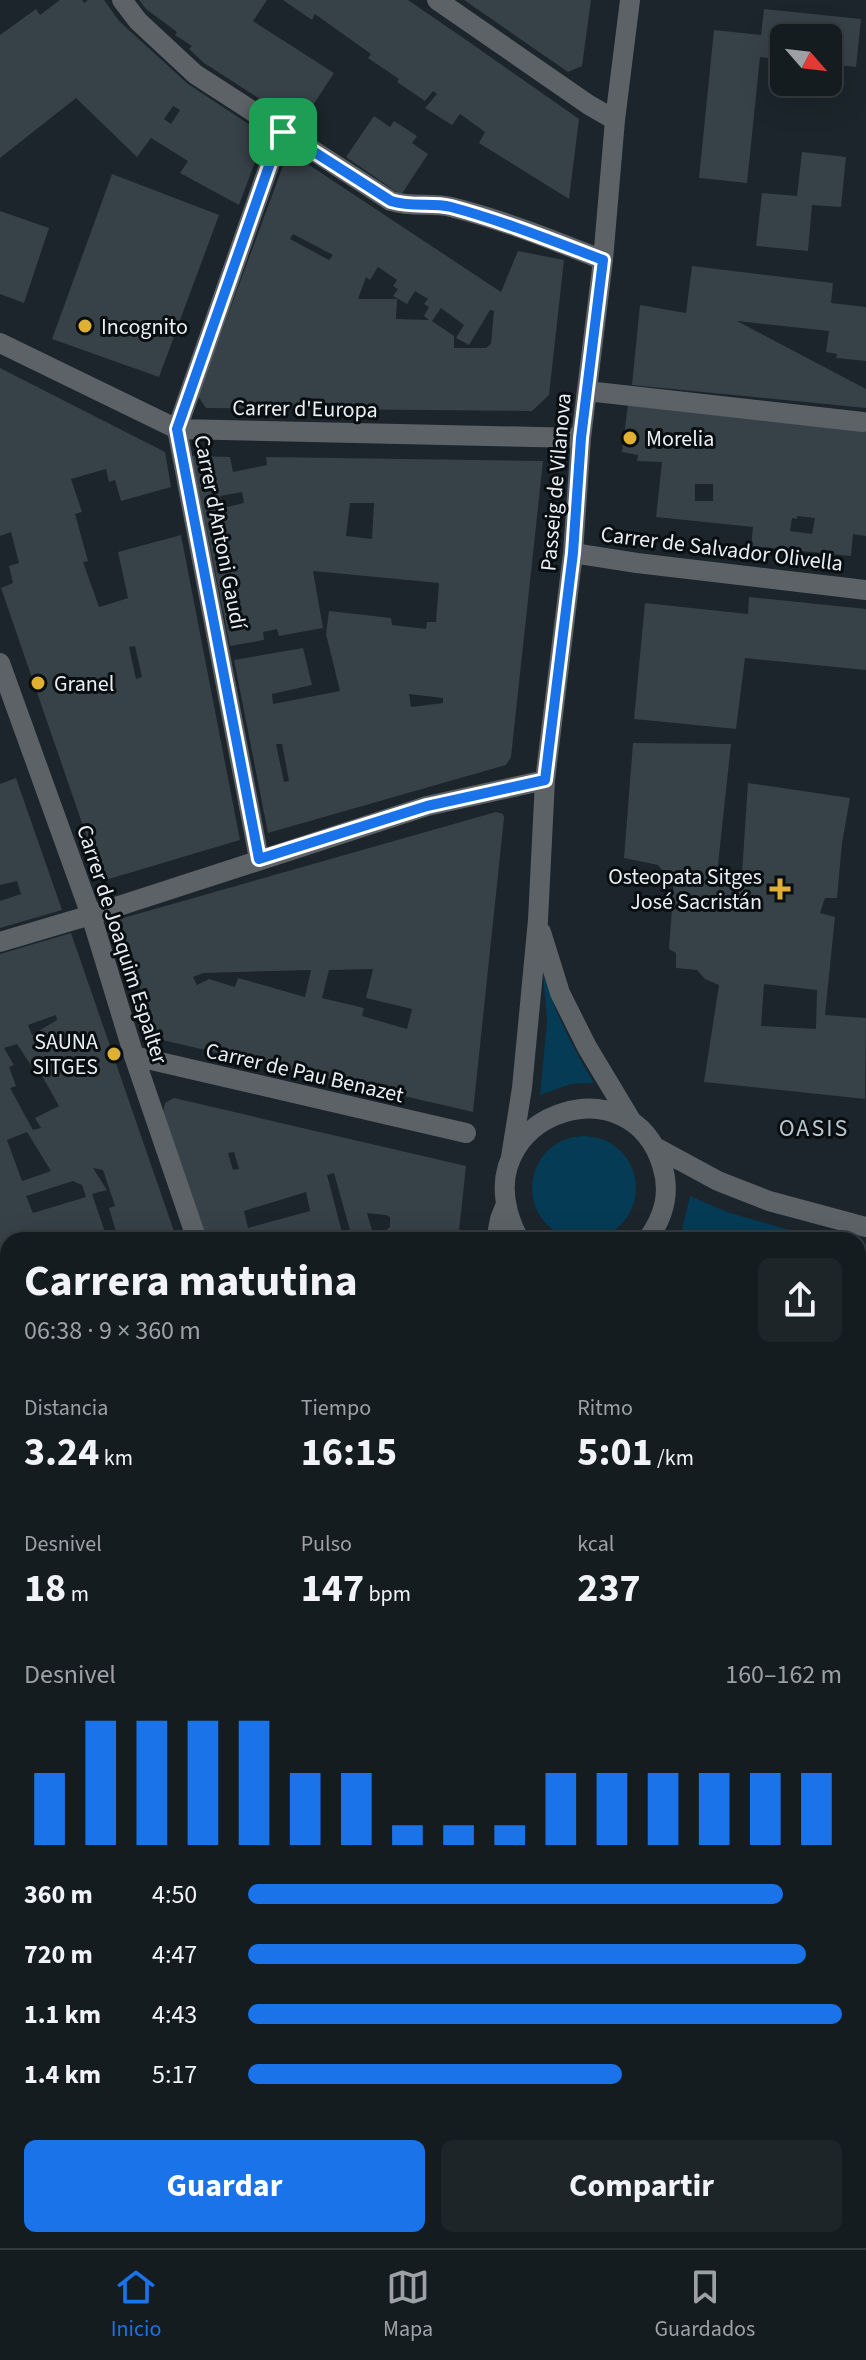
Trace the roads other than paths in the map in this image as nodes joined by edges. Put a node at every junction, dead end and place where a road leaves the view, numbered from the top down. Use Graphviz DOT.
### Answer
graph roads {
  1 [pos="122,0"];
  2 [pos="437,0"];
  3 [pos="630,0"];
  4 [pos="615,120"];
  5 [pos="283,132"];
  6 [pos="603,260"];
  7 [pos="0,343"];
  8 [pos="587,391"];
  9 [pos="863,422"];
  10 [pos="177,429"];
  11 [pos="581,438"];
  12 [pos="573,553"];
  13 [pos="866,590"];
  14 [pos="0,663"];
  15 [pos="4,686"];
  16 [pos="545,780"];
  17 [pos="259,859"];
  18 [pos="91,915"];
  19 [pos="538,920"];
  20 [pos="0,942"];
  21 [pos="134,1056"];
  22 [pos="633,1123"];
  23 [pos="466,1133"];
  24 [pos="657,1148"];
  25 [pos="511,1157"];
  26 [pos="506,1204"];
  27 [pos="866,1227"];
  28 [pos="194,1232"];
  29 [pos="498,1232"];
  30 [pos="514,1232"];
  31 [pos="653,1232"];
  1 -- 5 [label="street"];
  2 -- 4 [label="street"];
  3 -- 4 [label="street, Passeig de Vilanova"];
  4 -- 6 [label="street, Passeig de Vilanova"];
  5 -- 6 [label="street"];
  5 -- 10 [label="street, Carrer d'Antoni Gaudí"];
  6 -- 8 [label="street, Passeig de Vilanova"];
  7 -- 10 [label="street, Carrer d'Europa"];
  8 -- 9 [label="street"];
  8 -- 11 [label="street, Passeig de Vilanova"];
  10 -- 11 [label="street, Carrer d'Europa"];
  10 -- 17 [label="street, Carrer d'Antoni Gaudí"];
  11 -- 12 [label="street, Passeig de Vilanova"];
  12 -- 13 [label="street, Carrer de Salvador Olivella"];
  12 -- 16 [label="street, Passeig de Vilanova"];
  14 -- 15 [label="street, Carrer de Joaquim Espalter"];
  15 -- 18 [label="street, Carrer de Joaquim Espalter"];
  16 -- 17 [label="street"];
  16 -- 19 [label="street, Passeig de Vilanova"];
  17 -- 18 [label="street"];
  18 -- 20 [label="street"];
  18 -- 21 [label="street, Carrer de Joaquim Espalter"];
  19 -- 22 [label="street, Passeig de Vilanova"];
  19 -- 25 [label="street, Passeig de Vilanova"];
  21 -- 23 [label="street, Carrer de Pau Benazet"];
  21 -- 28 [label="street, Carrer de Joaquim Espalter"];
  22 -- 24 [label="street"];
  22 -- 25 [label="street"];
  24 -- 27 [label="street"];
  24 -- 31 [label="street"];
  25 -- 26 [label="street, Passeig de Vilanova"];
  26 -- 29 [label="street"];
  26 -- 30 [label="street"];
}
